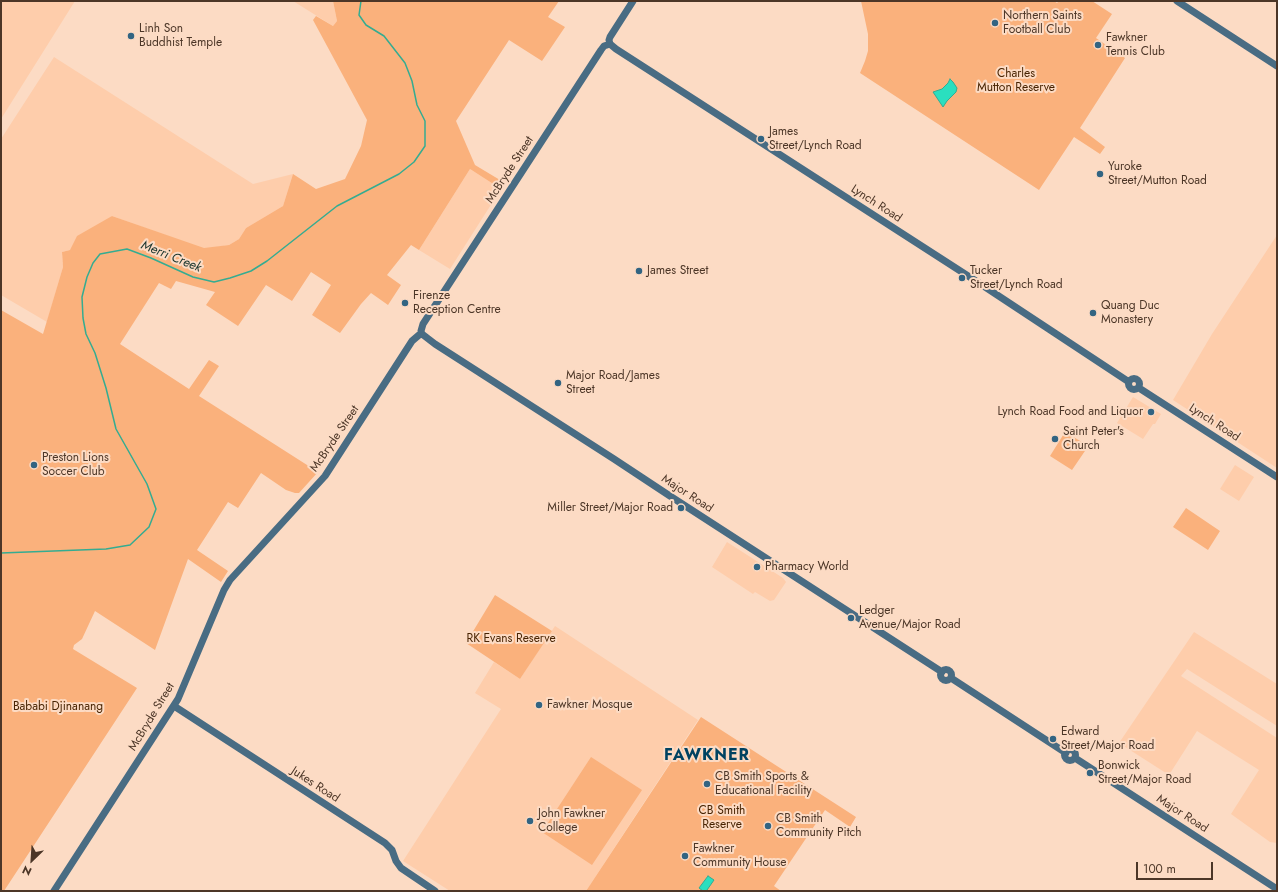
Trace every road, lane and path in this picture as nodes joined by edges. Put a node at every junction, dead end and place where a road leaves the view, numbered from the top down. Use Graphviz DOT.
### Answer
graph roads {
  1 [pos="633,1"];
  2 [pos="1177,1"];
  3 [pos="610,44"];
  4 [pos="1277,66"];
  5 [pos="422,334"];
  6 [pos="1277,477"];
  7 [pos="174,706"];
  8 [pos="1277,889"];
  9 [pos="54,891"];
  10 [pos="435,891"];
  1 -- 3 [label="street, McBryde Street"];
  2 -- 4 [label="street"];
  3 -- 5 [label="street, McBryde Street"];
  3 -- 6 [label="street, Lynch Road"];
  5 -- 7 [label="street, McBryde Street"];
  5 -- 8 [label="street, Major Road"];
  7 -- 9 [label="street, McBryde Street"];
  7 -- 10 [label="street, Jukes Road"];
}
